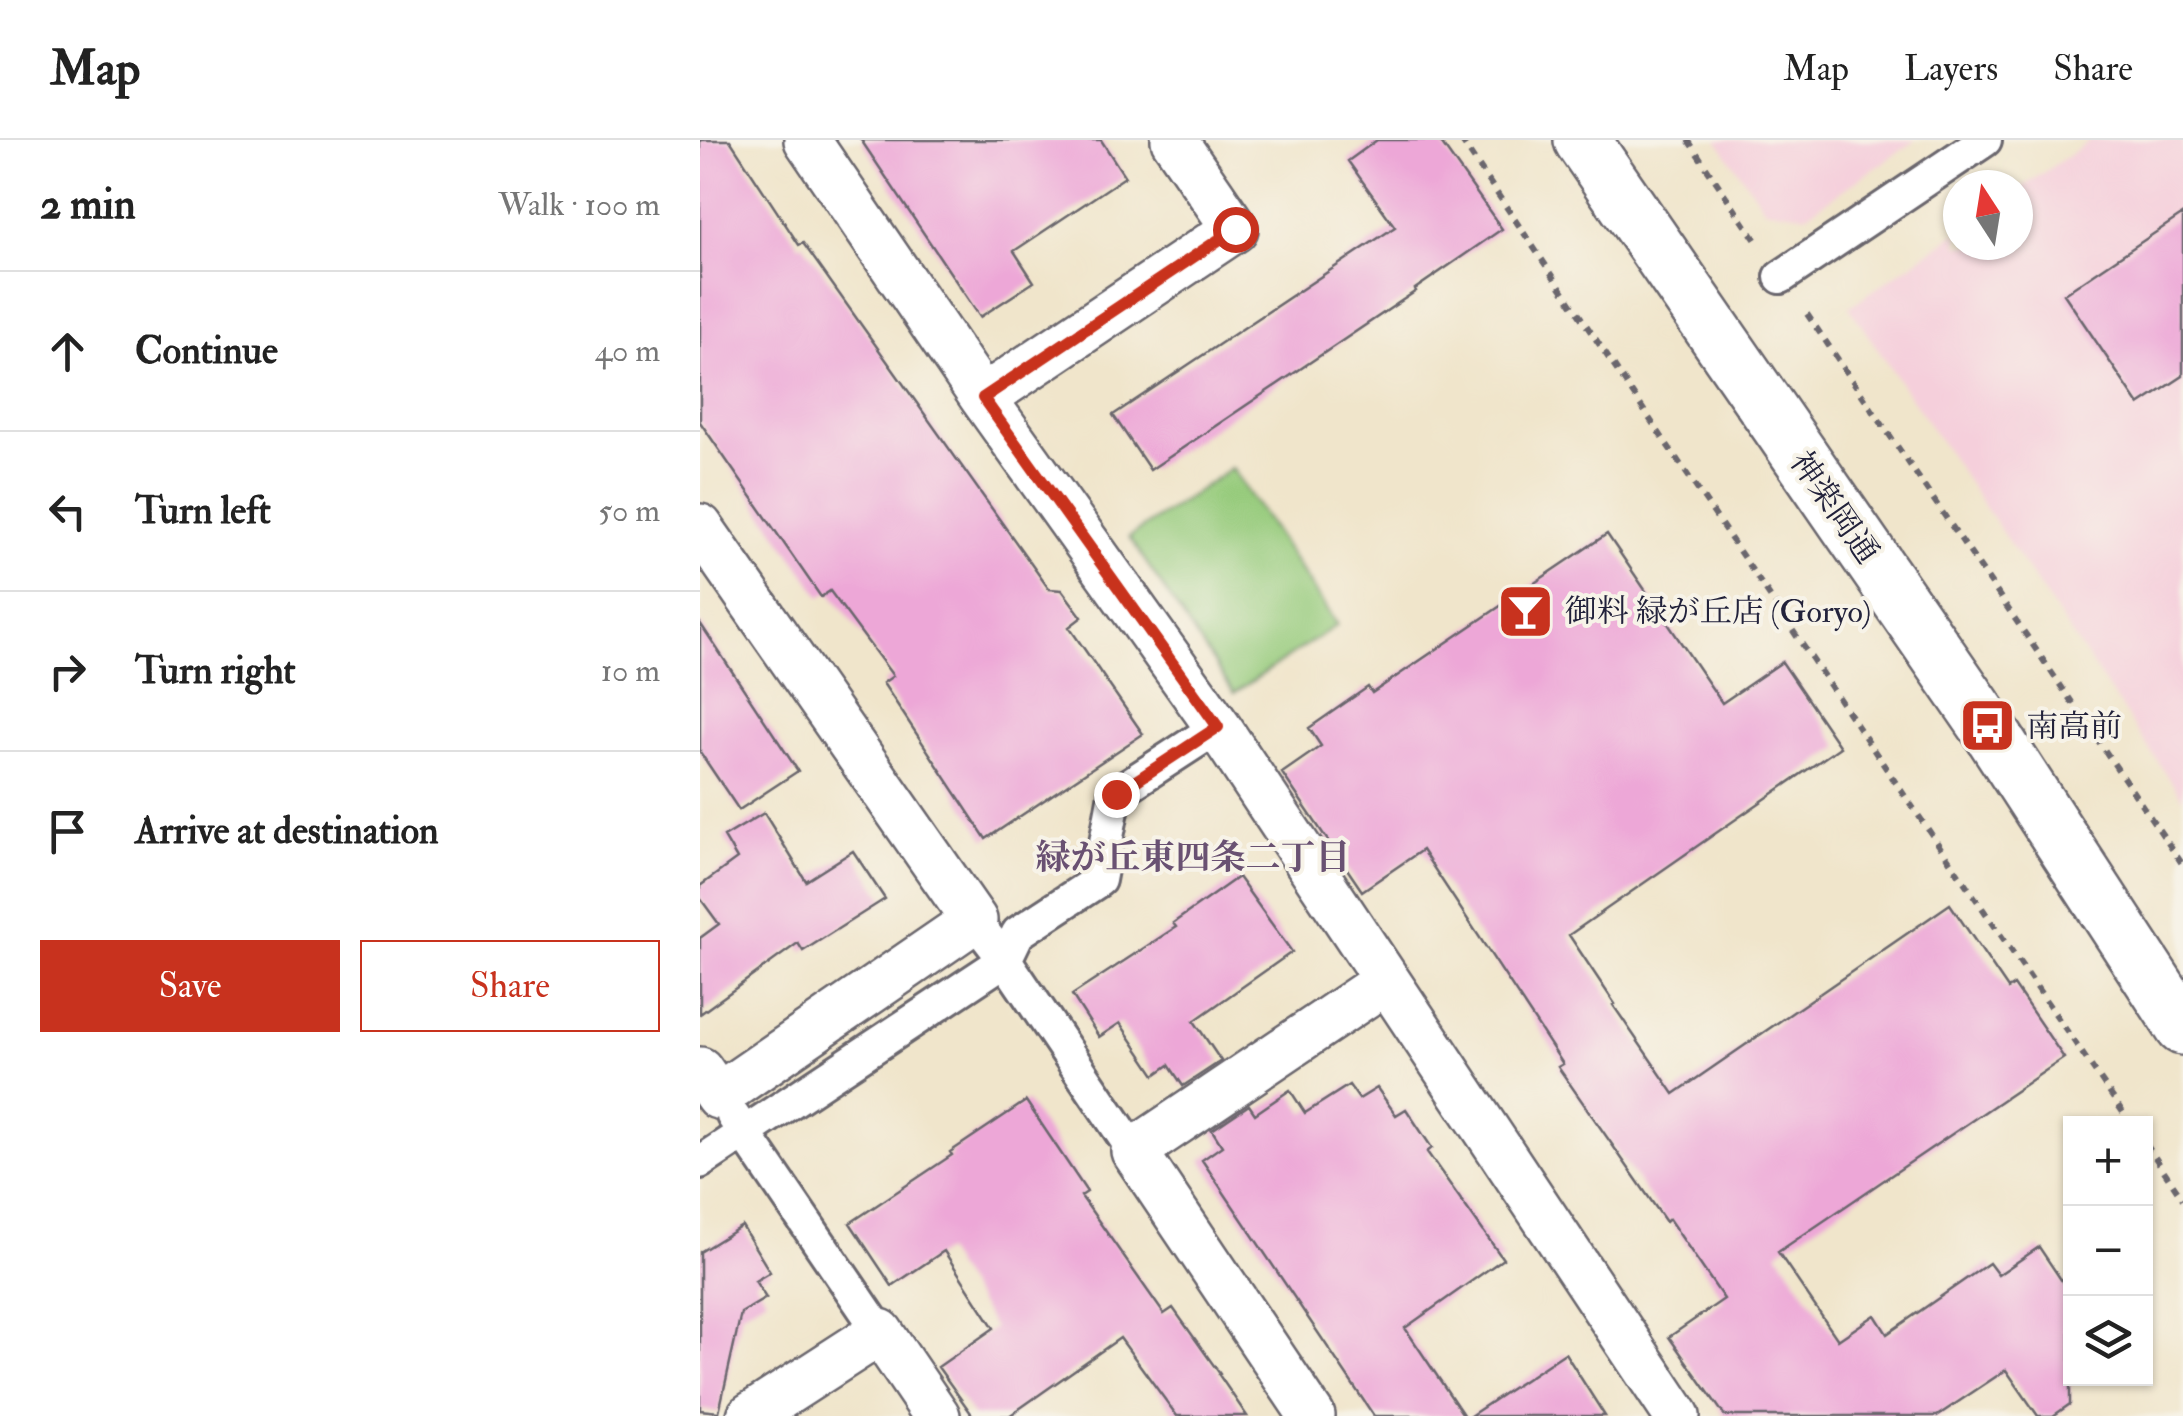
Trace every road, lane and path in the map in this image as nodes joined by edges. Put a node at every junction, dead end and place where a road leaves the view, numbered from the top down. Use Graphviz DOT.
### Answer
graph roads {
  1 [pos="807,140"];
  2 [pos="1174,140"];
  3 [pos="1461,140"];
  4 [pos="1582,140"];
  5 [pos="1688,140"];
  6 [pos="1986,140"];
  7 [pos="1781,277"];
  8 [pos="983,398"];
  9 [pos="700,527"];
  10 [pos="1218,727"];
  11 [pos="2183,865"];
  12 [pos="974,920"];
  13 [pos="1004,960"];
  14 [pos="1386,981"];
  15 [pos="2183,1027"];
  16 [pos="709,1083"];
  17 [pos="2125,1116"];
  18 [pos="745,1132"];
  19 [pos="1134,1151"];
  20 [pos="2153,1154"];
  21 [pos="700,1162"];
  22 [pos="2183,1198"];
  23 [pos="880,1332"];
  24 [pos="750,1416"];
  25 [pos="937,1416"];
  26 [pos="1312,1416"];
  27 [pos="1678,1416"];
  1 -- 8 [label="street"];
  2 -- 8 [label="street"];
  3 -- 17 [label="path"];
  4 -- 15 [label="street, 神楽岡通"];
  5 -- 7 [label="path"];
  6 -- 7 [label="street"];
  7 -- 11 [label="path"];
  8 -- 10 [label="street"];
  9 -- 12 [label="street"];
  10 -- 13 [label="street"];
  10 -- 14 [label="street"];
  12 -- 13 [label="street"];
  12 -- 16 [label="street"];
  13 -- 18 [label="street"];
  13 -- 19 [label="street"];
  14 -- 19 [label="street"];
  14 -- 27 [label="street"];
  16 -- 18 [label="street"];
  18 -- 21 [label="street"];
  18 -- 23 [label="street"];
  19 -- 26 [label="street"];
  20 -- 22 [label="path"];
  23 -- 24 [label="street"];
  23 -- 25 [label="street"];
}
